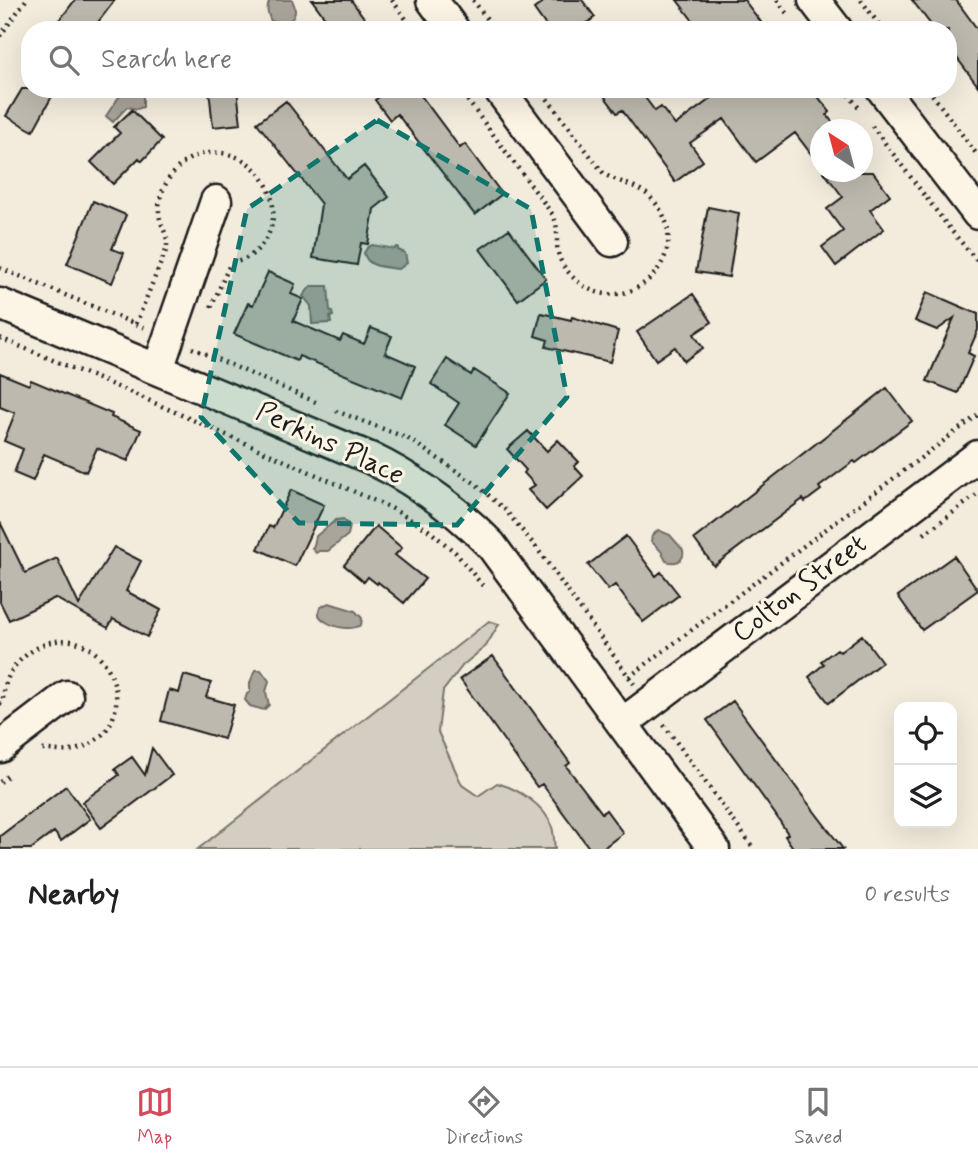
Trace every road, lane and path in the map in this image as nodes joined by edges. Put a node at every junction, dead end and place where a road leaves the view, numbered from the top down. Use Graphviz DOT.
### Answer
graph roads {
  1 [pos="26,0"];
  2 [pos="391,0"];
  3 [pos="432,0"];
  4 [pos="473,0"];
  5 [pos="814,0"];
  6 [pos="861,0"];
  7 [pos="407,21"];
  8 [pos="447,21"];
  9 [pos="488,21"];
  10 [pos="830,21"];
  11 [pos="876,21"];
  12 [pos="0,36"];
  13 [pos="506,98"];
  14 [pos="851,98"];
  15 [pos="889,98"];
  16 [pos="935,98"];
  17 [pos="863,114"];
  18 [pos="873,128"];
  19 [pos="978,156"];
  20 [pos="216,201"];
  21 [pos="978,214"];
  22 [pos="612,241"];
  23 [pos="978,261"];
  24 [pos="0,304"];
  25 [pos="0,338"];
  26 [pos="158,369"];
  27 [pos="978,415"];
  28 [pos="978,456"];
  29 [pos="485,588"];
  30 [pos="629,677"];
  31 [pos="67,696"];
  32 [pos="623,723"];
  33 [pos="0,747"];
  34 [pos="715,849"];
  1 -- 12 [label="path"];
  2 -- 7 [label="path"];
  3 -- 8 [label="street"];
  4 -- 9 [label="path"];
  5 -- 10 [label="street"];
  6 -- 11 [label="path"];
  13 -- 22 [label="street"];
  14 -- 17 [label="path"];
  15 -- 21 [label="street"];
  16 -- 19 [label="path"];
  18 -- 23 [label="path"];
  20 -- 26 [label="street"];
  24 -- 26 [label="street, Perkins Place"];
  25 -- 29 [label="path"];
  26 -- 32 [label="street, Perkins Place"];
  27 -- 30 [label="path"];
  28 -- 32 [label="street, Colton Street"];
  31 -- 33 [label="street"];
  32 -- 34 [label="street, Perkins Place"];
}
